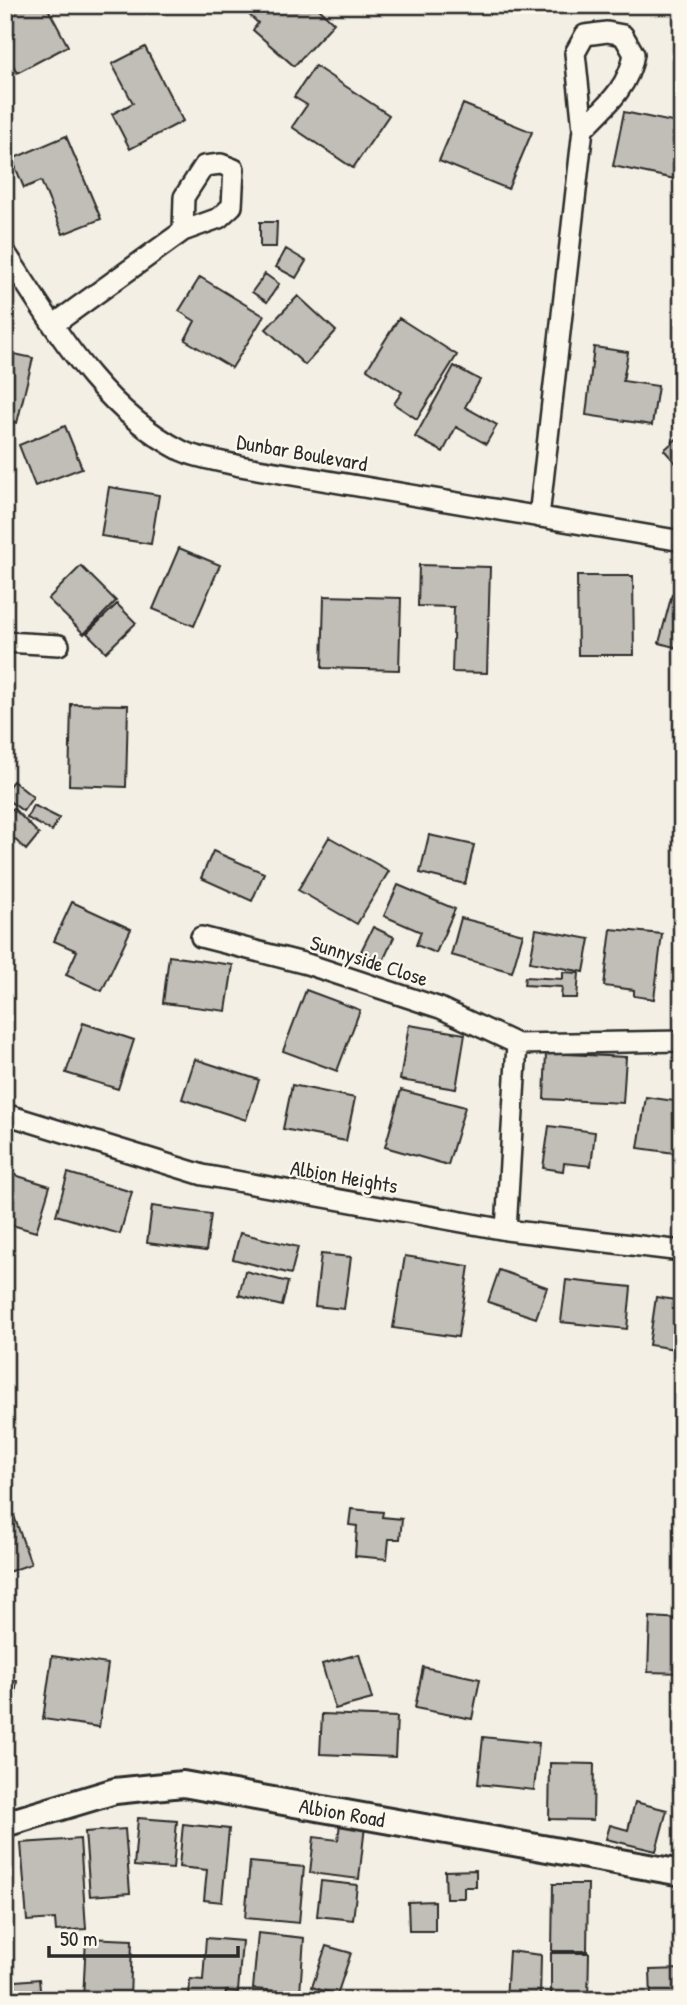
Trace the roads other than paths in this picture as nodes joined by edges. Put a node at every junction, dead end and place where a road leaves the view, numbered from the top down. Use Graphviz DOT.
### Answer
graph roads {
  1 [pos="583,129"];
  2 [pos="183,231"];
  3 [pos="5,252"];
  4 [pos="53,325"];
  5 [pos="539,517"];
  6 [pos="682,541"];
  7 [pos="5,642"];
  8 [pos="59,645"];
  9 [pos="201,937"];
  10 [pos="682,1041"];
  11 [pos="517,1045"];
  12 [pos="5,1114"];
  13 [pos="506,1230"];
  14 [pos="682,1251"];
  15 [pos="5,1824"];
  16 [pos="682,1873"];
  1 -- 1 [label="street"];
  1 -- 5 [label="street"];
  2 -- 4 [label="street"];
  3 -- 4 [label="street, Dunbar Boulevard"];
  4 -- 5 [label="street, Dunbar Boulevard"];
  5 -- 6 [label="street, Dunbar Boulevard"];
  7 -- 8 [label="street"];
  9 -- 11 [label="street, Sunnyside Close"];
  10 -- 11 [label="street, Sunnyside Close"];
  11 -- 13 [label="street"];
  12 -- 13 [label="street, Albion Heights"];
  13 -- 14 [label="street, Albion Heights"];
  15 -- 16 [label="street, Albion Road"];
}
